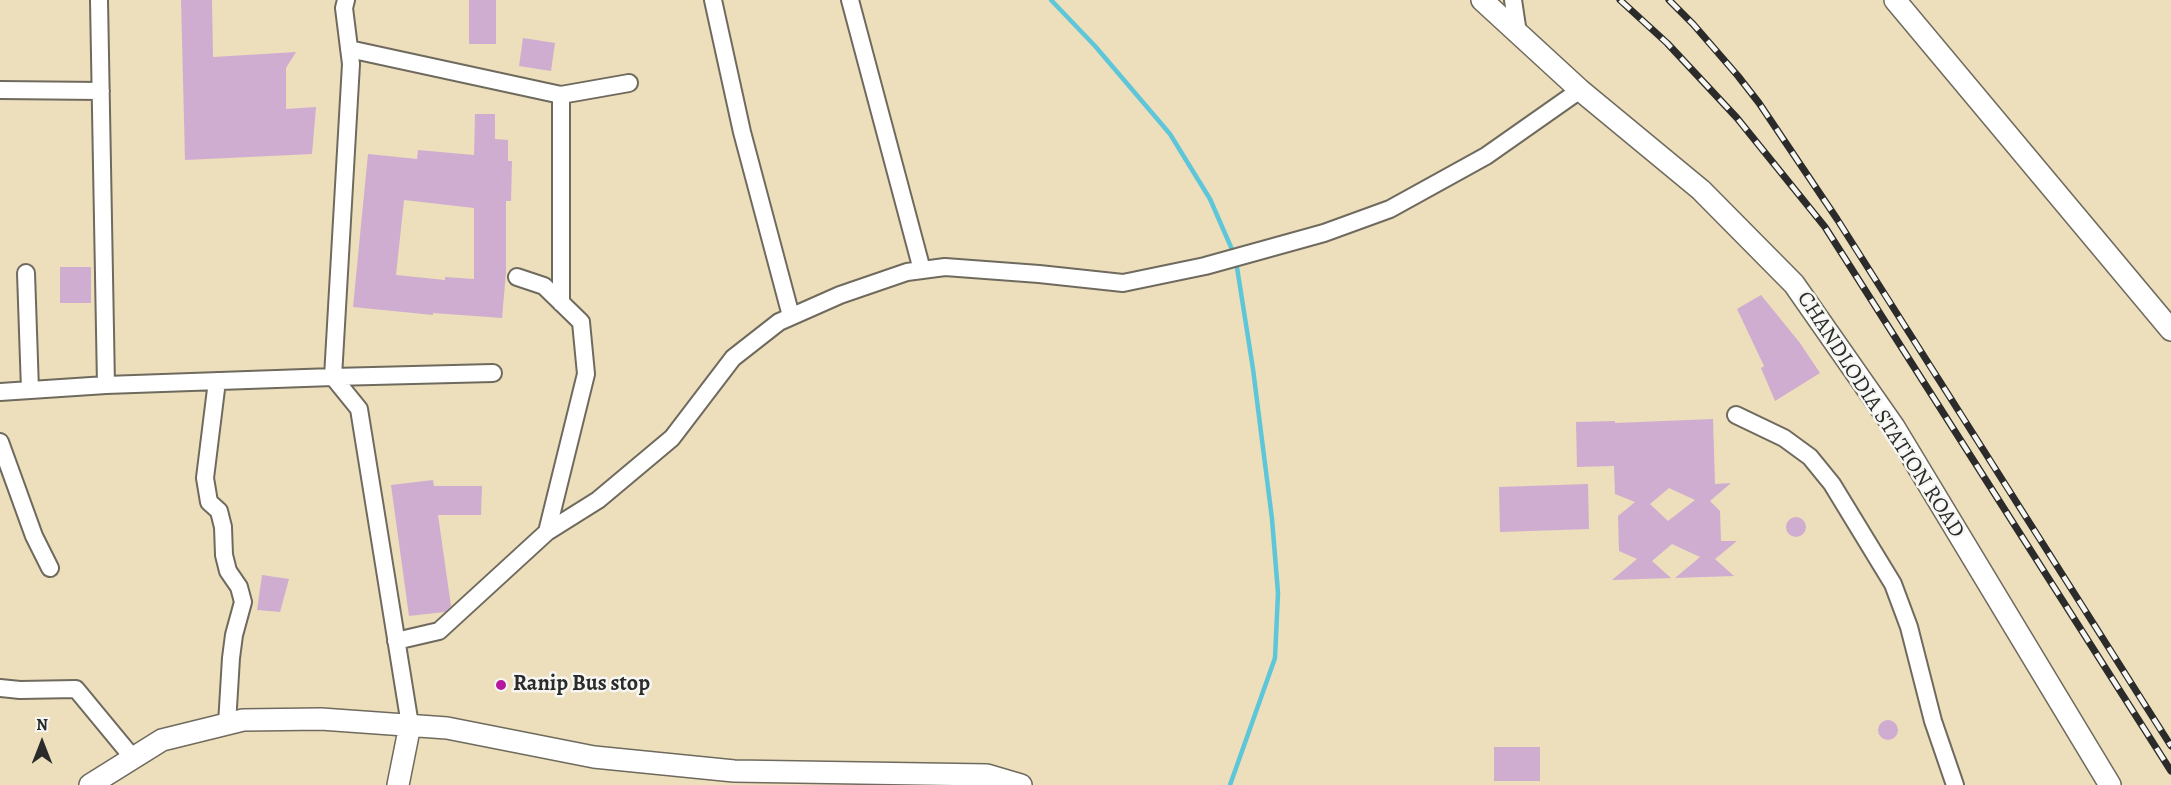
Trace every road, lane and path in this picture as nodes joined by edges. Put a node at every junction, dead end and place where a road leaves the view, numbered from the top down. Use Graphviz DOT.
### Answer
graph roads {
  1 [pos="99,0"];
  2 [pos="346,0"];
  3 [pos="713,0"];
  4 [pos="850,0"];
  5 [pos="1482,0"];
  6 [pos="1513,0"];
  7 [pos="1895,0"];
  8 [pos="1518,33"];
  9 [pos="349,49"];
  10 [pos="629,83"];
  11 [pos="0,90"];
  12 [pos="1580,90"];
  13 [pos="101,91"];
  14 [pos="561,95"];
  15 [pos="922,270"];
  16 [pos="26,273"];
  17 [pos="517,277"];
  18 [pos="561,303"];
  19 [pos="791,316"];
  20 [pos="2171,330"];
  21 [pos="493,373"];
  22 [pos="333,377"];
  23 [pos="217,381"];
  24 [pos="106,385"];
  25 [pos="30,390"];
  26 [pos="0,392"];
  27 [pos="1736,415"];
  28 [pos="0,442"];
  29 [pos="547,532"];
  30 [pos="50,568"];
  31 [pos="396,641"];
  32 [pos="0,688"];
  33 [pos="227,724"];
  34 [pos="410,725"];
  35 [pos="133,758"];
  36 [pos="736,778"];
  37 [pos="796,779"];
  38 [pos="90,785"];
  39 [pos="398,785"];
  40 [pos="1021,785"];
  41 [pos="1955,785"];
  42 [pos="2110,785"];
  1 -- 13 [label="street"];
  2 -- 9 [label="street"];
  3 -- 19 [label="street"];
  4 -- 15 [label="street"];
  5 -- 8 [label="street, CHANDLODIA STATION ROAD"];
  6 -- 8 [label="street"];
  7 -- 20 [label="street"];
  8 -- 12 [label="street, CHANDLODIA STATION ROAD"];
  9 -- 14 [label="street"];
  9 -- 22 [label="street"];
  10 -- 14 [label="street"];
  11 -- 13 [label="street"];
  12 -- 15 [label="street"];
  12 -- 42 [label="street, CHANDLODIA STATION ROAD"];
  13 -- 24 [label="street"];
  14 -- 18 [label="street"];
  15 -- 19 [label="street"];
  16 -- 25 [label="street"];
  17 -- 18 [label="street"];
  18 -- 29 [label="street"];
  19 -- 29 [label="street"];
  21 -- 22 [label="street"];
  22 -- 23 [label="street"];
  22 -- 31 [label="street"];
  23 -- 24 [label="street"];
  23 -- 33 [label="street"];
  24 -- 25 [label="street"];
  25 -- 26 [label="street"];
  27 -- 41 [label="street"];
  28 -- 30 [label="street"];
  29 -- 31 [label="street"];
  31 -- 34 [label="street"];
  32 -- 35 [label="street"];
  33 -- 34 [label="street"];
  33 -- 35 [label="street"];
  34 -- 36 [label="street"];
  34 -- 39 [label="street"];
  35 -- 38 [label="street"];
  36 -- 37 [label="street"];
  37 -- 40 [label="street"];
}
